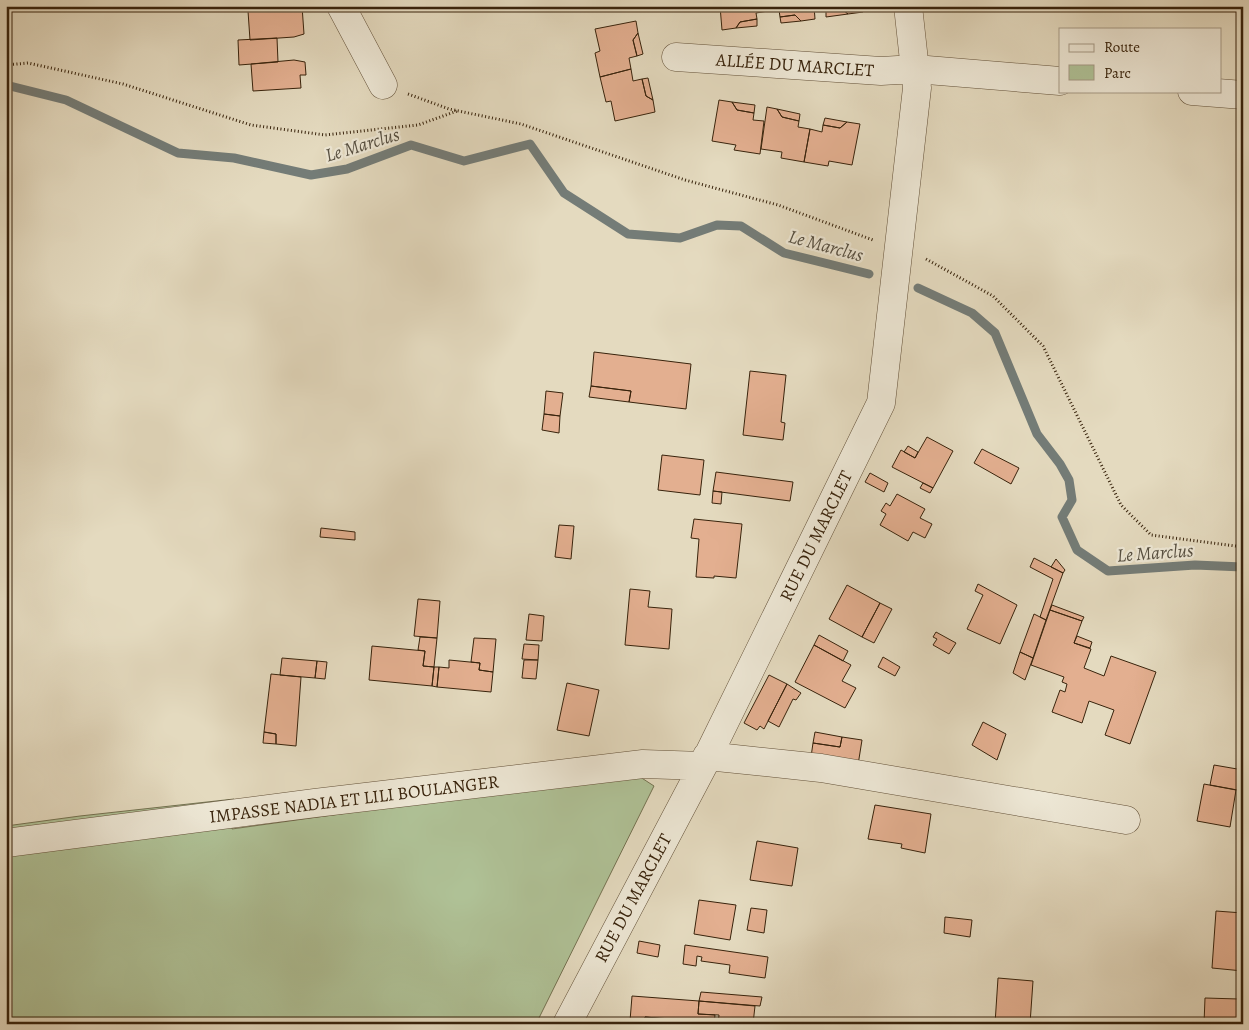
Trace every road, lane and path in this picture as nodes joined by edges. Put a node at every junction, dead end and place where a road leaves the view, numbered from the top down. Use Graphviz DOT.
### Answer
graph roads {
  1 [pos="341,6"];
  2 [pos="908,6"];
  3 [pos="676,57"];
  4 [pos="6,65"];
  5 [pos="915,69"];
  6 [pos="1059,81"];
  7 [pos="383,85"];
  8 [pos="1205,92"];
  9 [pos="1243,95"];
  10 [pos="458,111"];
  11 [pos="898,250"];
  12 [pos="1243,547"];
  13 [pos="705,761"];
  14 [pos="1126,820"];
  15 [pos="6,843"];
  16 [pos="567,1024"];
  1 -- 7 [label="street"];
  2 -- 5 [label="street, RUE DU MARCLET"];
  3 -- 5 [label="street, ALLÉE DU MARCLET"];
  4 -- 10 [label="path"];
  5 -- 6 [label="street, ALLÉE DU MARCLET"];
  5 -- 11 [label="street, RUE DU MARCLET"];
  7 -- 10 [label="path"];
  8 -- 9 [label="street"];
  10 -- 11 [label="path"];
  11 -- 12 [label="path"];
  11 -- 13 [label="street, RUE DU MARCLET"];
  13 -- 14 [label="street, IMPASSE NADIA ET LILI BOULANGER"];
  13 -- 15 [label="street, IMPASSE NADIA ET LILI BOULANGER"];
  13 -- 16 [label="street, RUE DU MARCLET"];
}
